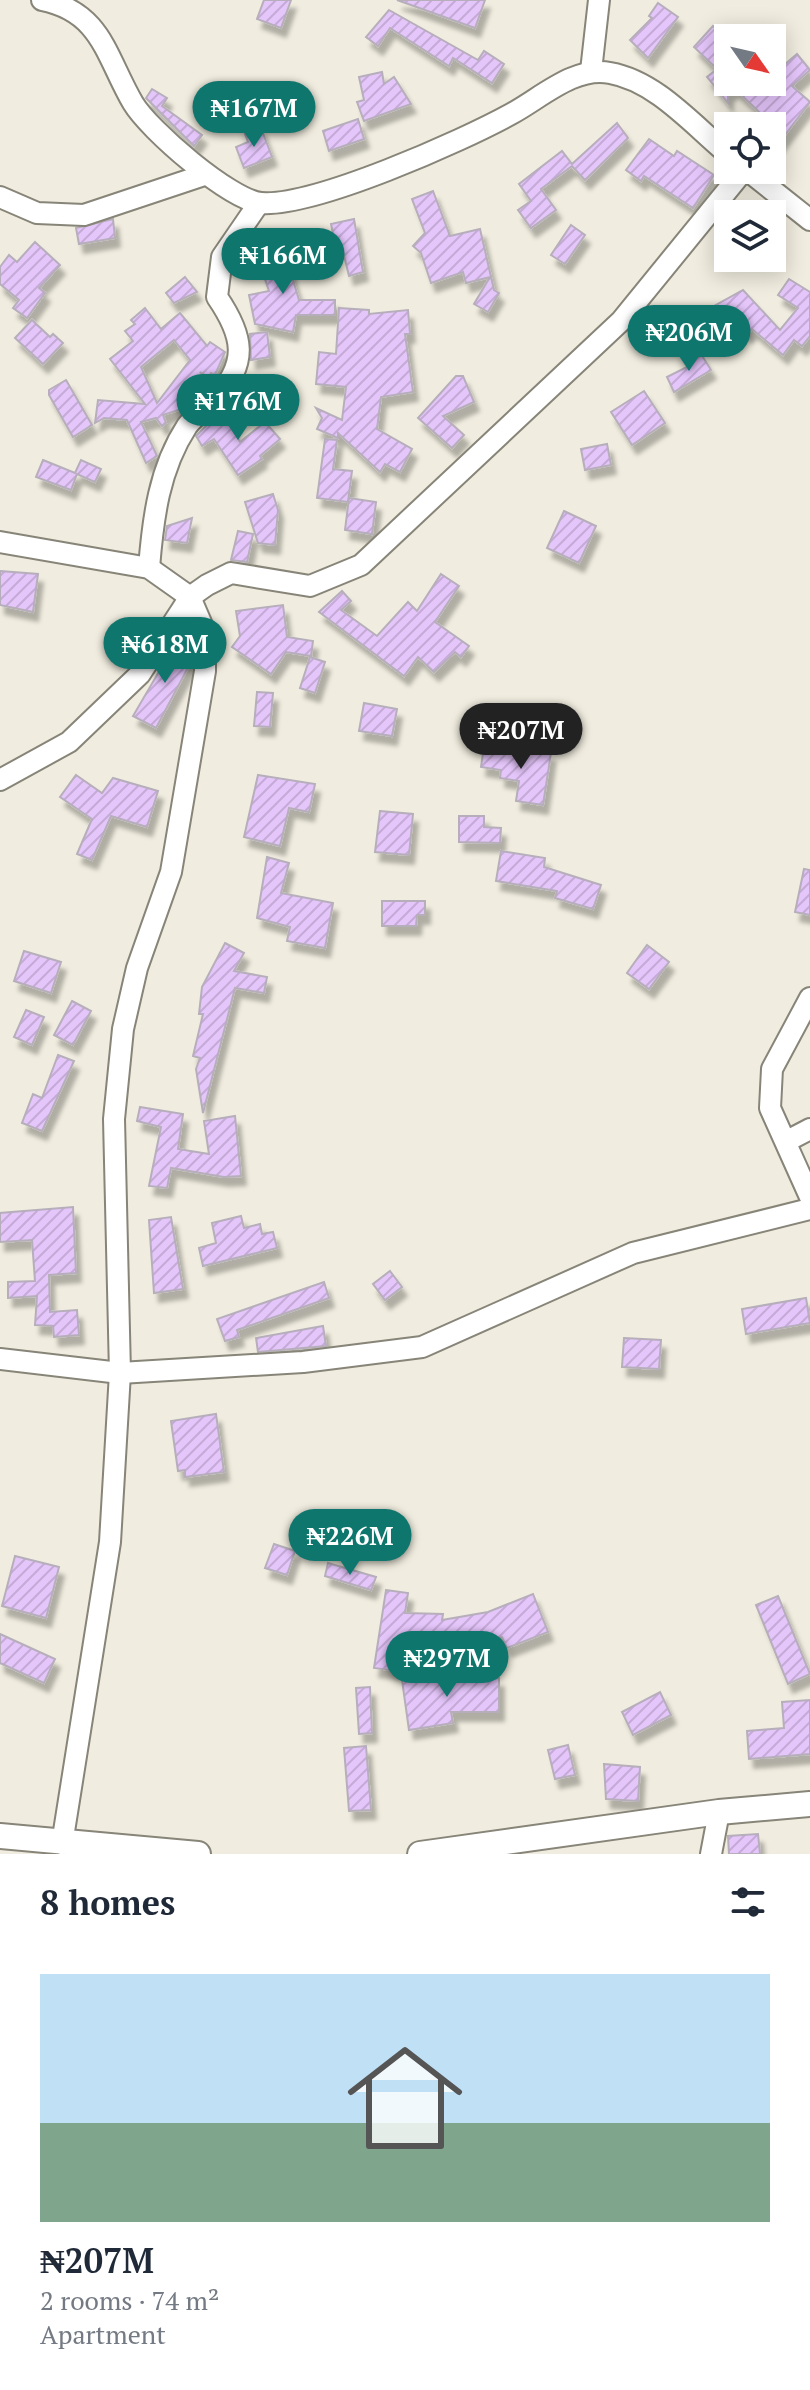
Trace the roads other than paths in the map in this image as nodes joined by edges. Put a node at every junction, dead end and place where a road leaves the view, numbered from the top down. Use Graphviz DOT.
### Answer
graph roads {
  1 [pos="42,0"];
  2 [pos="599,0"];
  3 [pos="591,71"];
  4 [pos="714,142"];
  5 [pos="204,175"];
  6 [pos="734,184"];
  7 [pos="764,184"];
  8 [pos="0,197"];
  9 [pos="259,203"];
  10 [pos="810,220"];
  11 [pos="0,542"];
  12 [pos="149,568"];
  13 [pos="190,597"];
  14 [pos="0,780"];
  15 [pos="810,998"];
  16 [pos="810,1129"];
  17 [pos="787,1141"];
  18 [pos="810,1197"];
  19 [pos="810,1209"];
  20 [pos="0,1359"];
  21 [pos="120,1373"];
  22 [pos="810,1804"];
  23 [pos="719,1812"];
  24 [pos="0,1836"];
  25 [pos="62,1844"];
  26 [pos="198,1854"];
  27 [pos="420,1854"];
  28 [pos="711,1854"];
  1 -- 5 [label="street"];
  2 -- 3 [label="street"];
  3 -- 4 [label="street"];
  3 -- 9 [label="street"];
  5 -- 8 [label="street"];
  5 -- 9 [label="street"];
  6 -- 13 [label="street"];
  7 -- 10 [label="street"];
  9 -- 12 [label="street"];
  11 -- 12 [label="street"];
  12 -- 13 [label="street"];
  13 -- 14 [label="street"];
  13 -- 21 [label="street"];
  15 -- 17 [label="street"];
  16 -- 17 [label="street"];
  17 -- 18 [label="street"];
  19 -- 21 [label="street"];
  20 -- 21 [label="street"];
  21 -- 25 [label="street"];
  22 -- 23 [label="street"];
  23 -- 27 [label="street"];
  23 -- 28 [label="street"];
  24 -- 25 [label="street"];
  25 -- 26 [label="street"];
}
